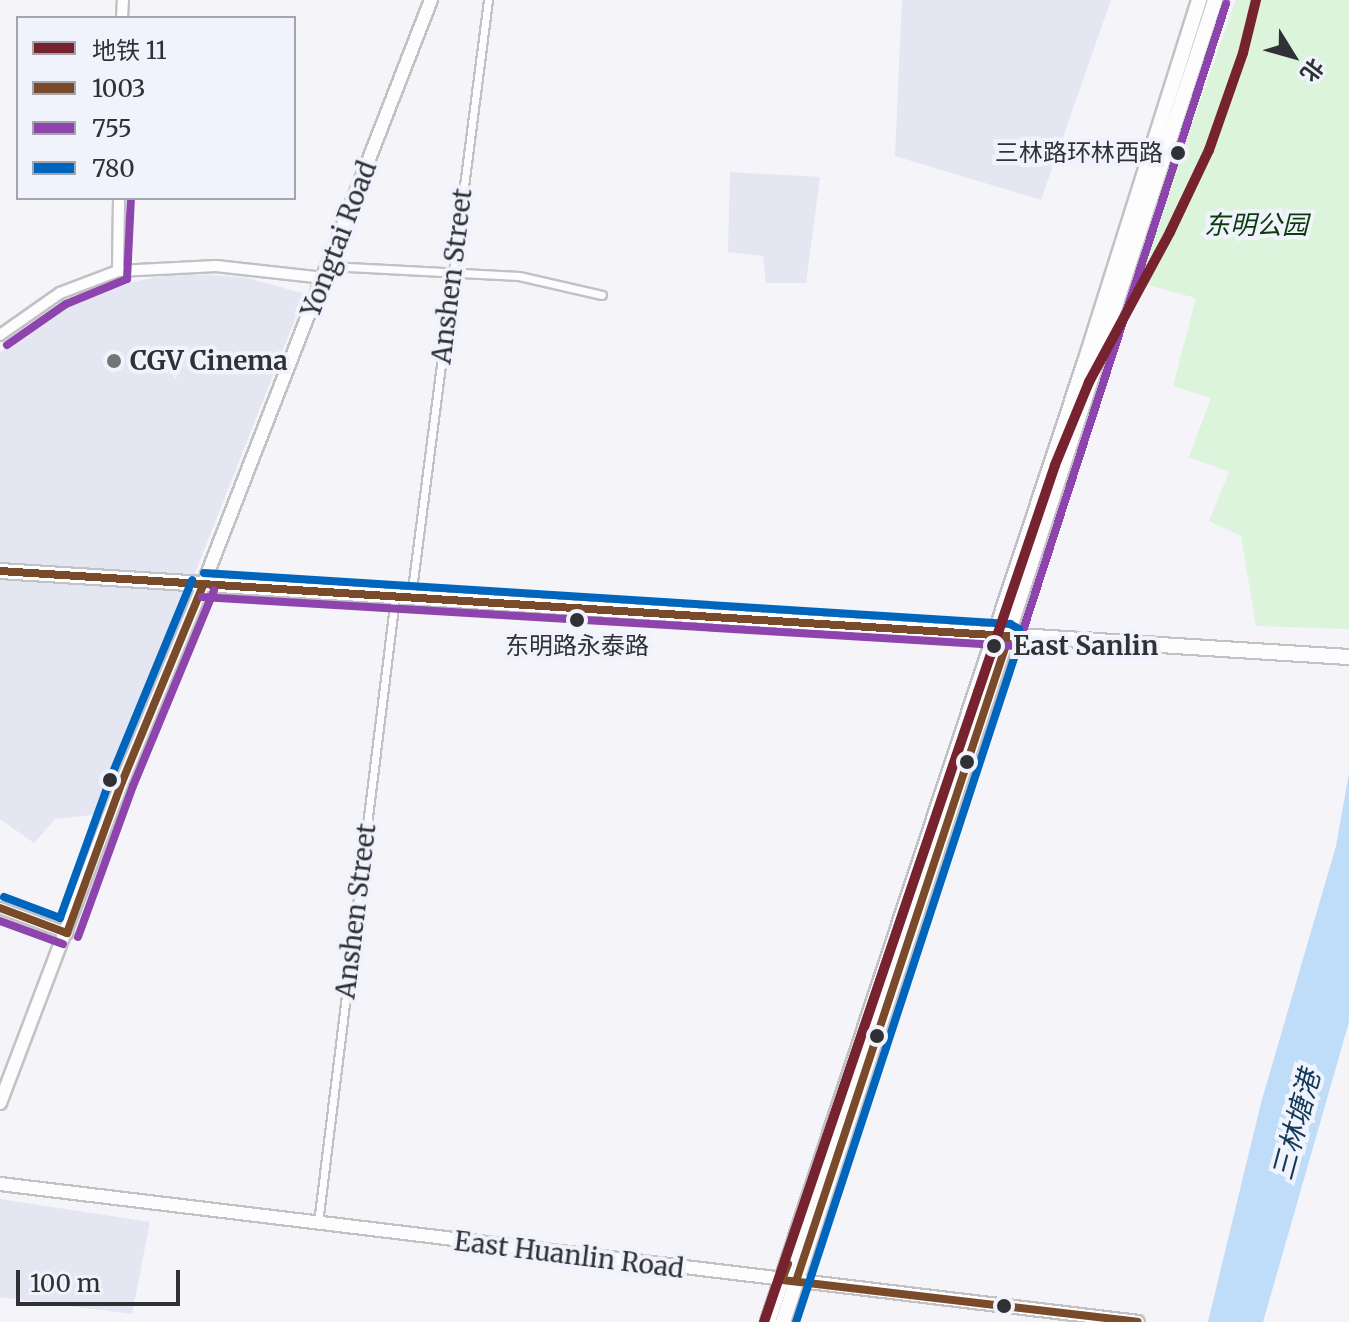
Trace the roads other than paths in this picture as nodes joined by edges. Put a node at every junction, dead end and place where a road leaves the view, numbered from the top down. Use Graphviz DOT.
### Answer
graph roads {
  1 [pos="431,0"];
  2 [pos="488,0"];
  3 [pos="1199,0"];
  4 [pos="1215,0"];
  5 [pos="119,200"];
  6 [pos="118,271"];
  7 [pos="326,272"];
  8 [pos="453,272"];
  9 [pos="602,295"];
  10 [pos="0,335"];
  11 [pos="0,571"];
  12 [pos="203,585"];
  13 [pos="402,598"];
  14 [pos="1002,635"];
  15 [pos="1349,657"];
  16 [pos="0,908"];
  17 [pos="67,933"];
  18 [pos="0,1103"];
  19 [pos="0,1184"];
  20 [pos="318,1224"];
  21 [pos="789,1281"];
  22 [pos="768,1322"];
  23 [pos="783,1322"];
  24 [pos="1138,1322"];
  1 -- 7 [label="street, Yongtai Road"];
  2 -- 8 [label="street, Anshen Street"];
  3 -- 14 [label="main road"];
  4 -- 14 [label="main road"];
  5 -- 6 [label="street"];
  6 -- 7 [label="street"];
  6 -- 10 [label="street"];
  7 -- 8 [label="street"];
  7 -- 12 [label="street, Yongtai Road"];
  8 -- 9 [label="street"];
  8 -- 13 [label="street, Anshen Street"];
  11 -- 12 [label="main road"];
  12 -- 13 [label="main road"];
  12 -- 17 [label="street, Yongtai Road"];
  13 -- 14 [label="main road"];
  13 -- 20 [label="street, Anshen Street"];
  14 -- 15 [label="main road"];
  14 -- 21 [label="main road"];
  16 -- 17 [label="street"];
  17 -- 18 [label="street, Yongtai Road"];
  19 -- 20 [label="street, East Huanlin Road"];
  20 -- 21 [label="street, East Huanlin Road"];
  21 -- 22 [label="main road"];
  21 -- 23 [label="main road"];
  21 -- 24 [label="street, East Huanlin Road"];
}
